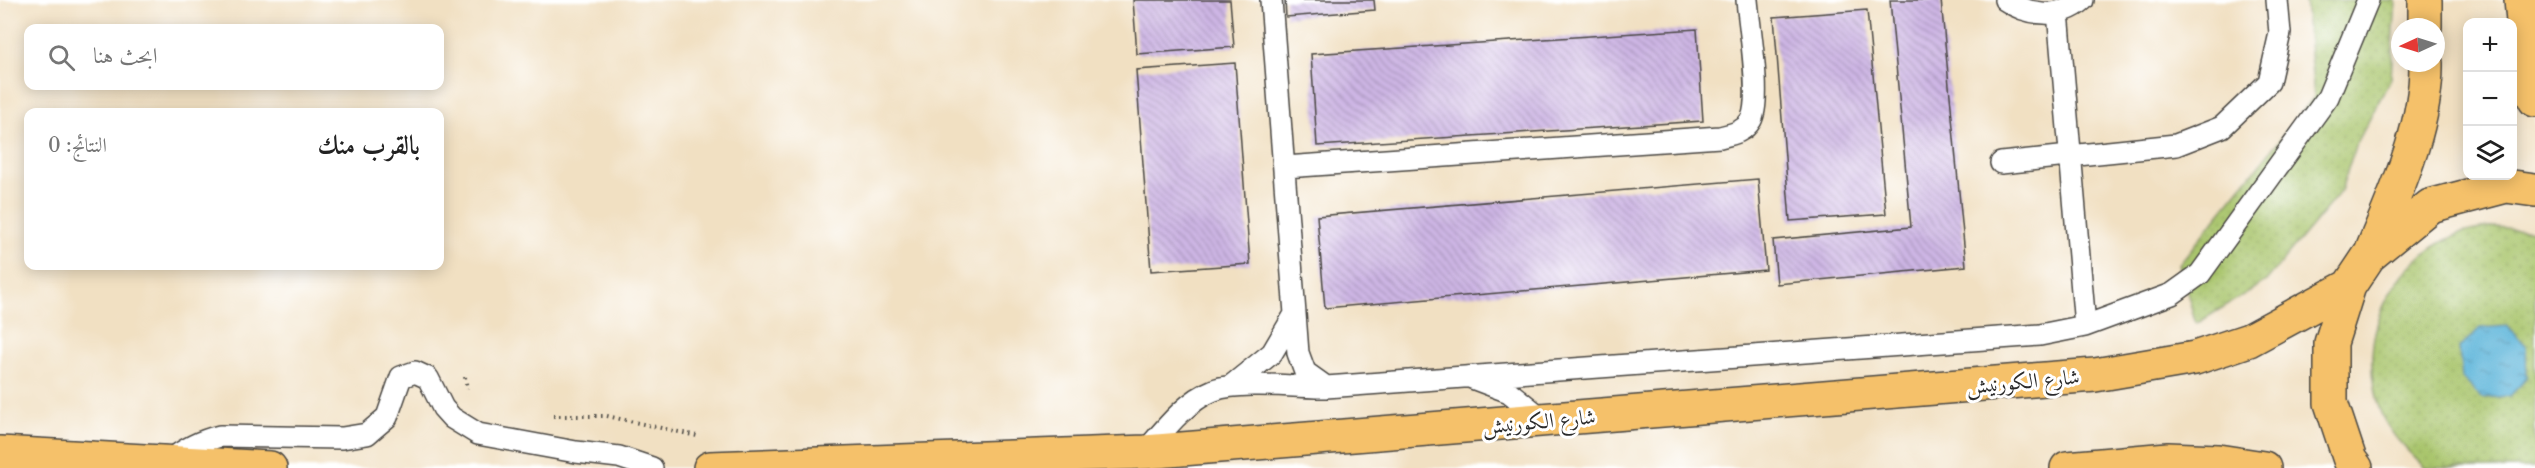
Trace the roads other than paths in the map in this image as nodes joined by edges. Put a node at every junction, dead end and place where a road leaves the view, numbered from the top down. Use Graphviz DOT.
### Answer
graph roads {
  1 [pos="1271,0"];
  2 [pos="1747,0"];
  3 [pos="2005,0"];
  4 [pos="2083,0"];
  5 [pos="2277,0"];
  6 [pos="2368,0"];
  7 [pos="2425,0"];
  8 [pos="2521,0"];
  9 [pos="2058,12"];
  10 [pos="2425,18"];
  11 [pos="2426,72"];
  12 [pos="2535,100"];
  13 [pos="2071,158"];
  14 [pos="2001,164"];
  15 [pos="1285,167"];
  16 [pos="2535,190"];
  17 [pos="2369,256"];
  18 [pos="2349,286"];
  19 [pos="1295,314"];
  20 [pos="2085,326"];
  21 [pos="1465,375"];
  22 [pos="1230,386"];
  23 [pos="1326,387"];
  24 [pos="1545,421"];
  25 [pos="1144,452"];
  26 [pos="0,453"];
  27 [pos="168,462"];
  28 [pos="270,468"];
  29 [pos="652,468"];
  30 [pos="710,468"];
  31 [pos="2067,468"];
  32 [pos="2264,468"];
  33 [pos="2356,468"];
  1 -- 15 [label="lane"];
  2 -- 15 [label="lane"];
  3 -- 9 [label="lane"];
  4 -- 9 [label="lane"];
  5 -- 13 [label="lane"];
  6 -- 20 [label="lane"];
  7 -- 10 [label="highway"];
  8 -- 12 [label="highway"];
  9 -- 13 [label="lane"];
  11 -- 17 [label="highway"];
  13 -- 14 [label="lane"];
  13 -- 20 [label="lane"];
  15 -- 19 [label="lane"];
  16 -- 17 [label="highway"];
  17 -- 18 [label="highway"];
  18 -- 24 [label="highway, شارع الكورنيش"];
  18 -- 33 [label="highway"];
  19 -- 22 [label="lane"];
  19 -- 23 [label="lane"];
  20 -- 21 [label="lane"];
  21 -- 23 [label="lane"];
  21 -- 24 [label="lane"];
  22 -- 23 [label="lane"];
  22 -- 25 [label="lane"];
  24 -- 25 [label="highway, شارع الكورنيش"];
  25 -- 30 [label="highway, شارع الكورنيش"];
  26 -- 27 [label="highway"];
  27 -- 28 [label="highway"];
  27 -- 29 [label="lane"];
  31 -- 32 [label="highway"];
}
